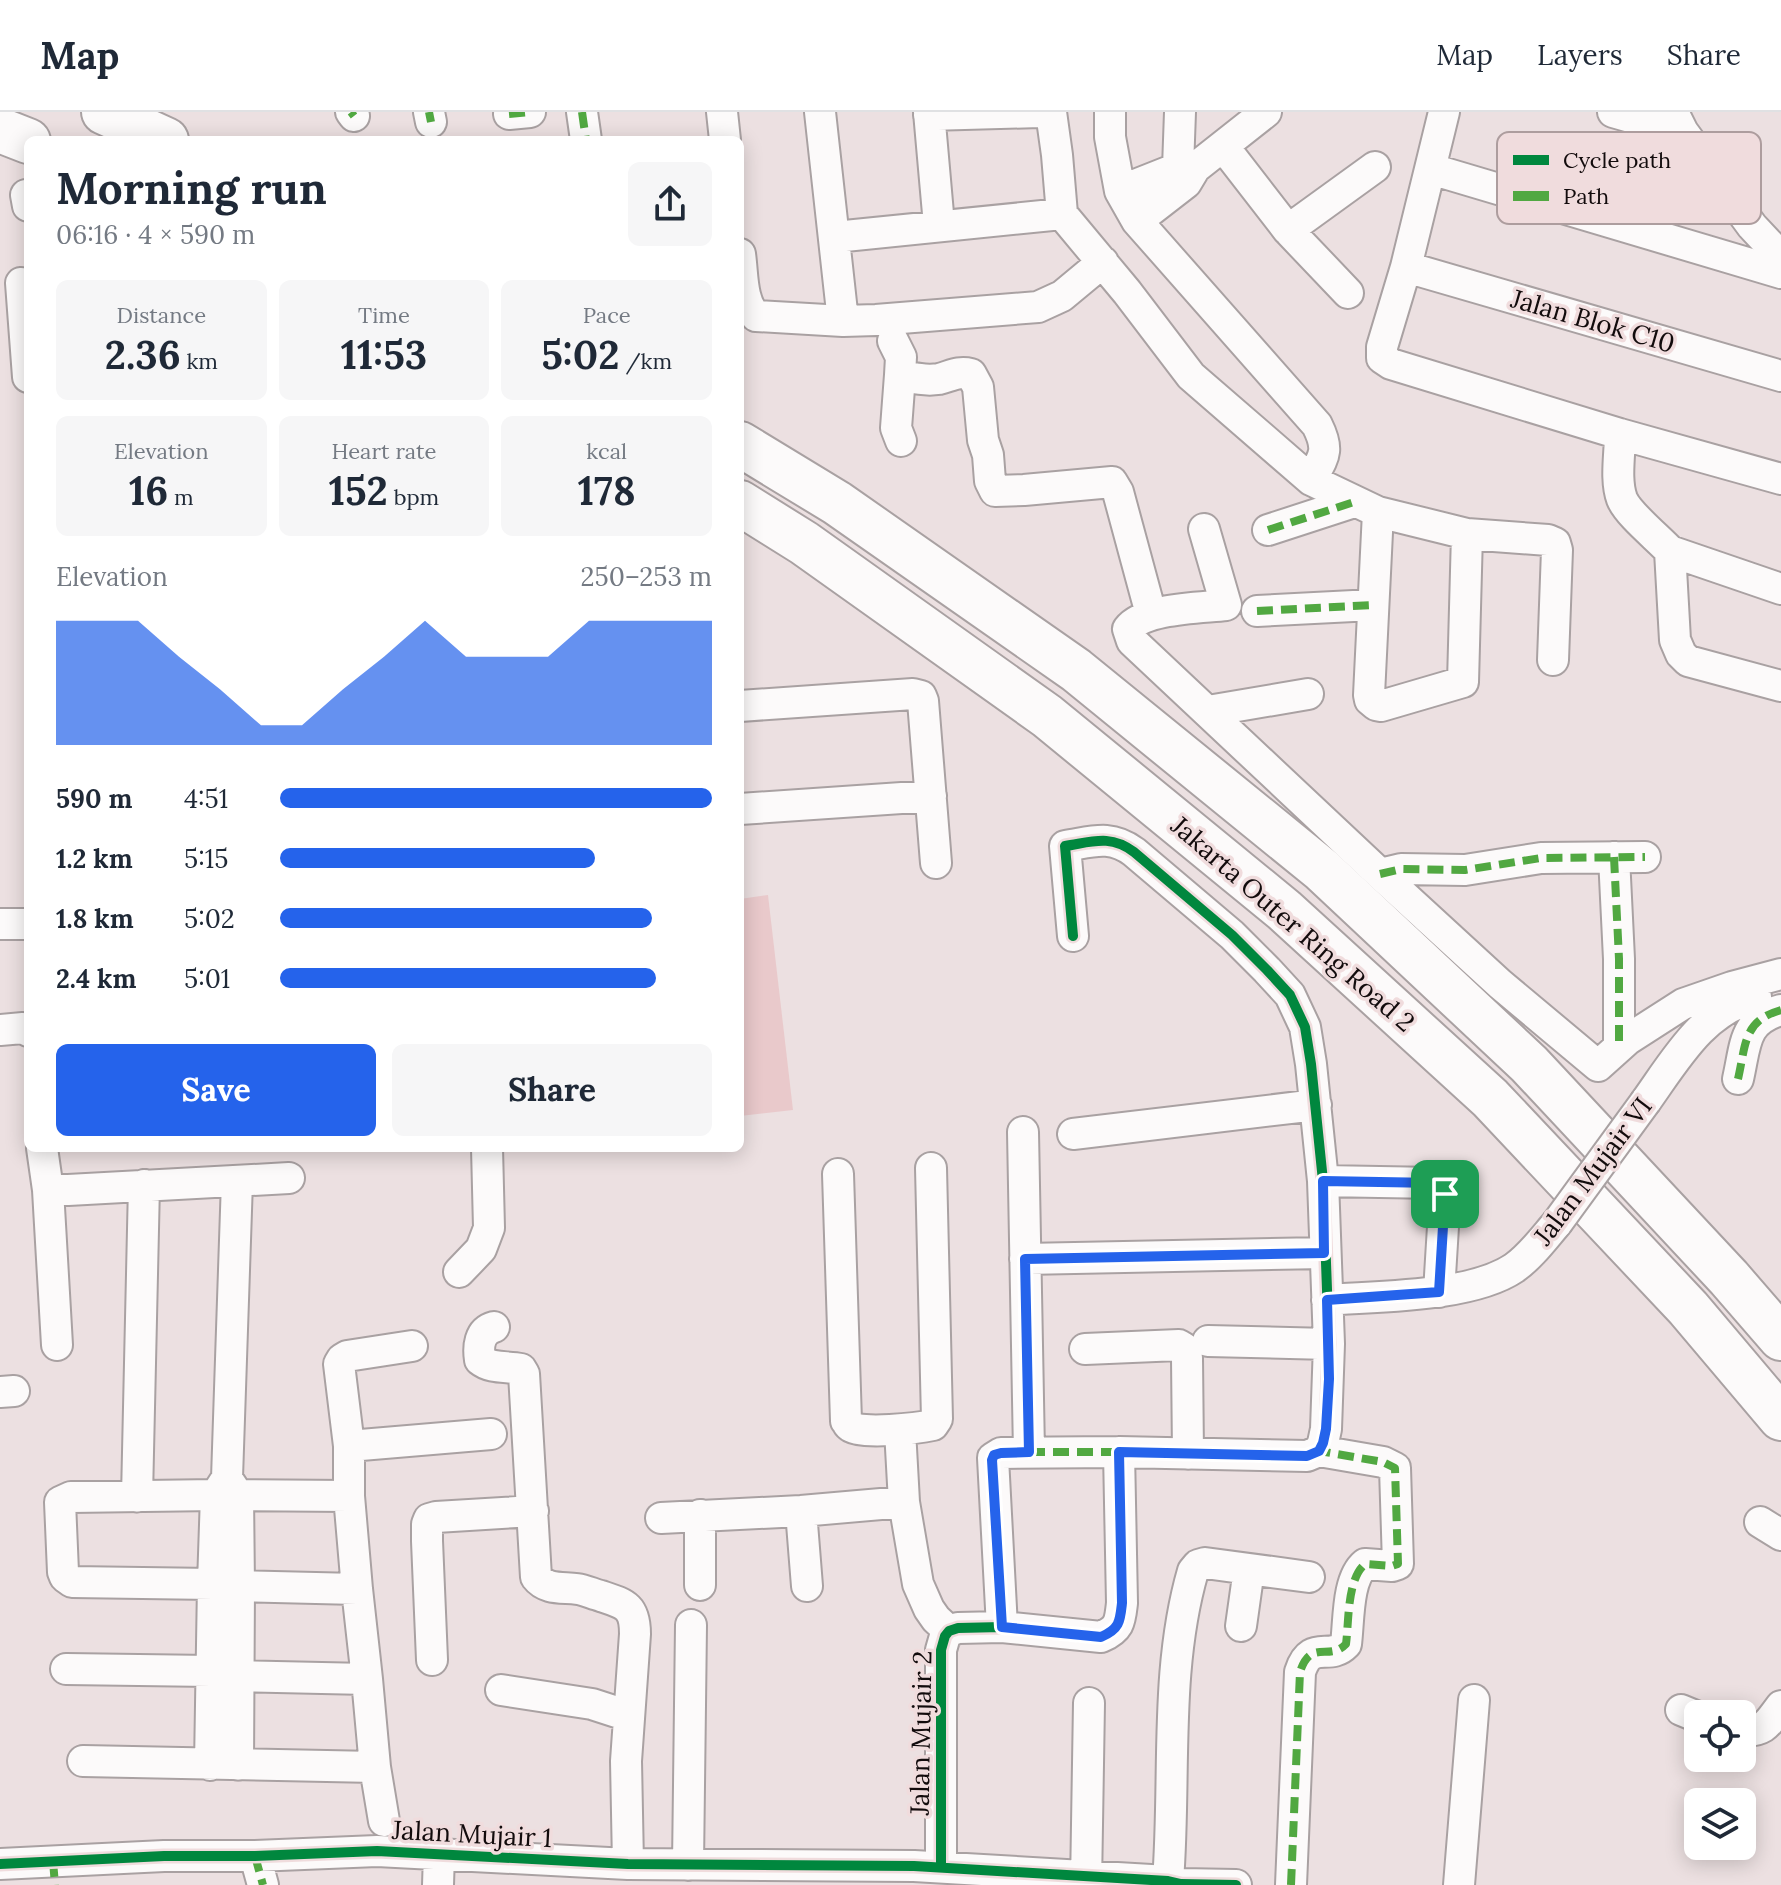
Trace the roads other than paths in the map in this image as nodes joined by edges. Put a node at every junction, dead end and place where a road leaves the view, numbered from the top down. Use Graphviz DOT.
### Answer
graph roads {
  1 [pos="104,112"];
  2 [pos="582,112"];
  3 [pos="722,112"];
  4 [pos="820,112"];
  5 [pos="1040,112"];
  6 [pos="1051,112"];
  7 [pos="1110,112"];
  8 [pos="1180,112"];
  9 [pos="1266,112"];
  10 [pos="1444,112"];
  11 [pos="1613,112"];
  12 [pos="929,114"];
  13 [pos="1678,122"];
  14 [pos="0,130"];
  15 [pos="157,136"];
  16 [pos="585,136"];
  17 [pos="725,136"];
  18 [pos="24,139"];
  19 [pos="1223,146"];
  20 [pos="1375,167"];
  21 [pos="1431,169"];
  22 [pos="1187,173"];
  23 [pos="1497,189"];
  24 [pos="1120,191"];
  25 [pos="1062,214"];
  26 [pos="1137,221"];
  27 [pos="1616,224"];
  28 [pos="939,225"];
  29 [pos="1752,226"];
  30 [pos="1288,230"];
  31 [pos="835,237"];
  32 [pos="1781,257"];
  33 [pos="1730,258"];
  34 [pos="1103,262"];
  35 [pos="1406,267"];
  36 [pos="1781,273"];
  37 [pos="16,284"];
  38 [pos="744,285"];
  39 [pos="1348,293"];
  40 [pos="843,321"];
  41 [pos="893,341"];
  42 [pos="24,346"];
  43 [pos="900,375"];
  44 [pos="1781,376"];
  45 [pos="1620,434"];
  46 [pos="901,441"];
  47 [pos="744,446"];
  48 [pos="1781,479"];
  49 [pos="1311,480"];
  50 [pos="744,506"];
  51 [pos="1366,507"];
  52 [pos="1204,529"];
  53 [pos="1268,530"];
  54 [pos="1467,534"];
  55 [pos="1670,551"];
  56 [pos="1781,589"];
  57 [pos="1373,605"];
  58 [pos="1257,611"];
  59 [pos="1151,614"];
  60 [pos="1553,660"];
  61 [pos="1781,686"];
  62 [pos="1308,694"];
  63 [pos="744,706"];
  64 [pos="1208,711"];
  65 [pos="931,796"];
  66 [pos="744,809"];
  67 [pos="1614,857"];
  68 [pos="1645,857"];
  69 [pos="936,863"];
  70 [pos="1380,874"];
  71 [pos="1073,936"];
  72 [pos="1781,974"];
  73 [pos="1781,990"];
  74 [pos="1781,1010"];
  75 [pos="24,1029"];
  76 [pos="0,1030"];
  77 [pos="1609,1057"];
  78 [pos="1738,1079"];
  79 [pos="1316,1105"];
  80 [pos="1023,1132"];
  81 [pos="1073,1134"];
  82 [pos="43,1152"];
  83 [pos="487,1152"];
  84 [pos="931,1168"];
  85 [pos="838,1174"];
  86 [pos="289,1178"];
  87 [pos="237,1181"];
  88 [pos="1323,1181"];
  89 [pos="144,1185"];
  90 [pos="48,1190"];
  91 [pos="1324,1253"];
  92 [pos="1025,1259"];
  93 [pos="459,1272"];
  94 [pos="1439,1292"];
  95 [pos="1327,1300"];
  96 [pos="494,1327"];
  97 [pos="1781,1338"];
  98 [pos="1208,1341"];
  99 [pos="1329,1344"];
  100 [pos="57,1345"];
  101 [pos="412,1346"];
  102 [pos="1085,1349"];
  103 [pos="1781,1418"];
  104 [pos="900,1430"];
  105 [pos="491,1434"];
  106 [pos="349,1446"];
  107 [pos="1319,1451"];
  108 [pos="1029,1452"];
  109 [pos="1119,1452"];
  110 [pos="1188,1454"];
  111 [pos="227,1489"];
  112 [pos="349,1496"];
  113 [pos="137,1497"];
  114 [pos="904,1502"];
  115 [pos="533,1511"];
  116 [pos="801,1511"];
  117 [pos="700,1515"];
  118 [pos="661,1518"];
  119 [pos="1249,1569"];
  120 [pos="1309,1577"];
  121 [pos="226,1585"];
  122 [pos="700,1585"];
  123 [pos="807,1586"];
  124 [pos="357,1589"];
  125 [pos="691,1625"];
  126 [pos="1241,1626"];
  127 [pos="1002,1627"];
  128 [pos="949,1631"];
  129 [pos="432,1660"];
  130 [pos="66,1669"];
  131 [pos="224,1674"];
  132 [pos="367,1679"];
  133 [pos="501,1690"];
  134 [pos="1474,1700"];
  135 [pos="1089,1703"];
  136 [pos="1781,1706"];
  137 [pos="629,1716"];
  138 [pos="1756,1731"];
  139 [pos="83,1761"];
  140 [pos="224,1765"];
  141 [pos="375,1767"];
  142 [pos="384,1821"];
  143 [pos="439,1854"];
  144 [pos="255,1856"];
  145 [pos="0,1864"];
  146 [pos="688,1865"];
  147 [pos="637,1871"];
  148 [pos="54,1873"];
  149 [pos="923,1873"];
  150 [pos="757,1874"];
  151 [pos="835,1875"];
  152 [pos="1086,1880"];
  153 [pos="1177,1883"];
  154 [pos="263,1885"];
  155 [pos="438,1885"];
  156 [pos="1236,1885"];
  157 [pos="1291,1885"];
  158 [pos="1459,1885"];
  1 -- 15 [label="highway"];
  2 -- 16 [label="street"];
  3 -- 17 [label="street"];
  4 -- 31 [label="street"];
  5 -- 12 [label="street"];
  6 -- 25 [label="street"];
  7 -- 24 [label="street"];
  8 -- 22 [label="street"];
  9 -- 19 [label="street"];
  10 -- 21 [label="street"];
  11 -- 13 [label="street"];
  12 -- 28 [label="street"];
  14 -- 18 [label="highway"];
  19 -- 22 [label="street"];
  19 -- 30 [label="street"];
  20 -- 30 [label="street"];
  21 -- 23 [label="street"];
  21 -- 35 [label="street"];
  22 -- 24 [label="street"];
  22 -- 26 [label="street"];
  24 -- 26 [label="street"];
  25 -- 28 [label="street"];
  25 -- 34 [label="street"];
  26 -- 49 [label="street"];
  27 -- 33 [label="street"];
  28 -- 31 [label="street"];
  29 -- 32 [label="street"];
  29 -- 33 [label="street"];
  30 -- 39 [label="street"];
  31 -- 40 [label="street"];
  33 -- 36 [label="street"];
  34 -- 40 [label="street"];
  34 -- 49 [label="street"];
  35 -- 44 [label="street, Jalan Blok C10"];
  35 -- 45 [label="street"];
  37 -- 42 [label="street"];
  38 -- 40 [label="street"];
  41 -- 43 [label="street"];
  43 -- 46 [label="street"];
  43 -- 59 [label="street"];
  45 -- 48 [label="street"];
  45 -- 55 [label="street"];
  47 -- 97 [label="highway, Jakarta Outer Ring Road 2"];
  49 -- 51 [label="street"];
  50 -- 103 [label="highway, Jakarta Outer Ring Road 2"];
  51 -- 53 [label="street"];
  51 -- 54 [label="street"];
  51 -- 57 [label="street"];
  52 -- 59 [label="street"];
  54 -- 57 [label="street"];
  54 -- 60 [label="street"];
  55 -- 56 [label="street"];
  55 -- 61 [label="street"];
  57 -- 58 [label="street"];
  59 -- 64 [label="street"];
  62 -- 64 [label="street"];
  63 -- 65 [label="street"];
  64 -- 70 [label="street"];
  65 -- 66 [label="street"];
  65 -- 69 [label="street"];
  67 -- 68 [label="street"];
  67 -- 70 [label="street"];
  67 -- 77 [label="street"];
  70 -- 77 [label="street"];
  71 -- 79 [label="street"];
  72 -- 77 [label="street"];
  73 -- 94 [label="street, Jalan Mujair VI, bridge"];
  74 -- 78 [label="street"];
  75 -- 76 [label="street"];
  79 -- 81 [label="street"];
  79 -- 88 [label="street"];
  80 -- 92 [label="street"];
  82 -- 90 [label="street"];
  83 -- 93 [label="street"];
  84 -- 104 [label="street"];
  85 -- 104 [label="street"];
  86 -- 87 [label="street"];
  87 -- 89 [label="street"];
  87 -- 111 [label="street"];
  88 -- 91 [label="street"];
  88 -- 94 [label="street"];
  89 -- 90 [label="street"];
  89 -- 113 [label="street"];
  90 -- 100 [label="street"];
  91 -- 92 [label="street"];
  91 -- 95 [label="street"];
  92 -- 108 [label="street"];
  94 -- 95 [label="street, Jalan Mujair VI"];
  95 -- 99 [label="street"];
  96 -- 115 [label="street"];
  98 -- 99 [label="street"];
  99 -- 107 [label="street"];
  101 -- 106 [label="street"];
  102 -- 110 [label="street"];
  104 -- 114 [label="street"];
  105 -- 106 [label="street"];
  106 -- 112 [label="street"];
  107 -- 110 [label="street"];
  107 -- 157 [label="street"];
  108 -- 109 [label="street"];
  108 -- 127 [label="street"];
  109 -- 110 [label="street"];
  109 -- 127 [label="street, Jalan Mujair 2"];
  111 -- 112 [label="street"];
  111 -- 113 [label="street"];
  111 -- 121 [label="street"];
  112 -- 124 [label="street"];
  113 -- 121 [label="street"];
  114 -- 116 [label="street"];
  114 -- 128 [label="street"];
  115 -- 129 [label="street"];
  115 -- 137 [label="street"];
  116 -- 117 [label="street"];
  116 -- 123 [label="street"];
  117 -- 118 [label="street"];
  117 -- 122 [label="street"];
  119 -- 120 [label="street"];
  119 -- 126 [label="street"];
  119 -- 153 [label="street"];
  121 -- 124 [label="street"];
  121 -- 131 [label="street"];
  124 -- 132 [label="street"];
  125 -- 146 [label="street"];
  127 -- 128 [label="street, Jalan Mujair 2"];
  128 -- 149 [label="street, Jalan Mujair 2"];
  130 -- 131 [label="street"];
  131 -- 132 [label="street"];
  131 -- 140 [label="street"];
  132 -- 141 [label="street"];
  133 -- 137 [label="street"];
  134 -- 158 [label="street"];
  135 -- 152 [label="street"];
  136 -- 138 [label="street"];
  137 -- 147 [label="street"];
  139 -- 140 [label="street"];
  140 -- 141 [label="street"];
  141 -- 142 [label="street"];
  143 -- 144 [label="street, Jalan Mujair 1"];
  143 -- 147 [label="street, Jalan Mujair 1"];
  143 -- 155 [label="street"];
  144 -- 148 [label="street, Jalan Mujair 1"];
  144 -- 154 [label="street"];
  145 -- 148 [label="street, Jalan Mujair 1"];
  146 -- 147 [label="street, Jalan Mujair 1"];
  146 -- 150 [label="street, Jalan Mujair 1"];
  149 -- 151 [label="street, Jalan Mujair 1"];
  149 -- 152 [label="street, Jalan Mujair 1"];
  150 -- 151 [label="street, Jalan Mujair 1"];
  152 -- 153 [label="street, Jalan Mujair 1"];
  153 -- 156 [label="street, Jalan Mujair 1"];
}
